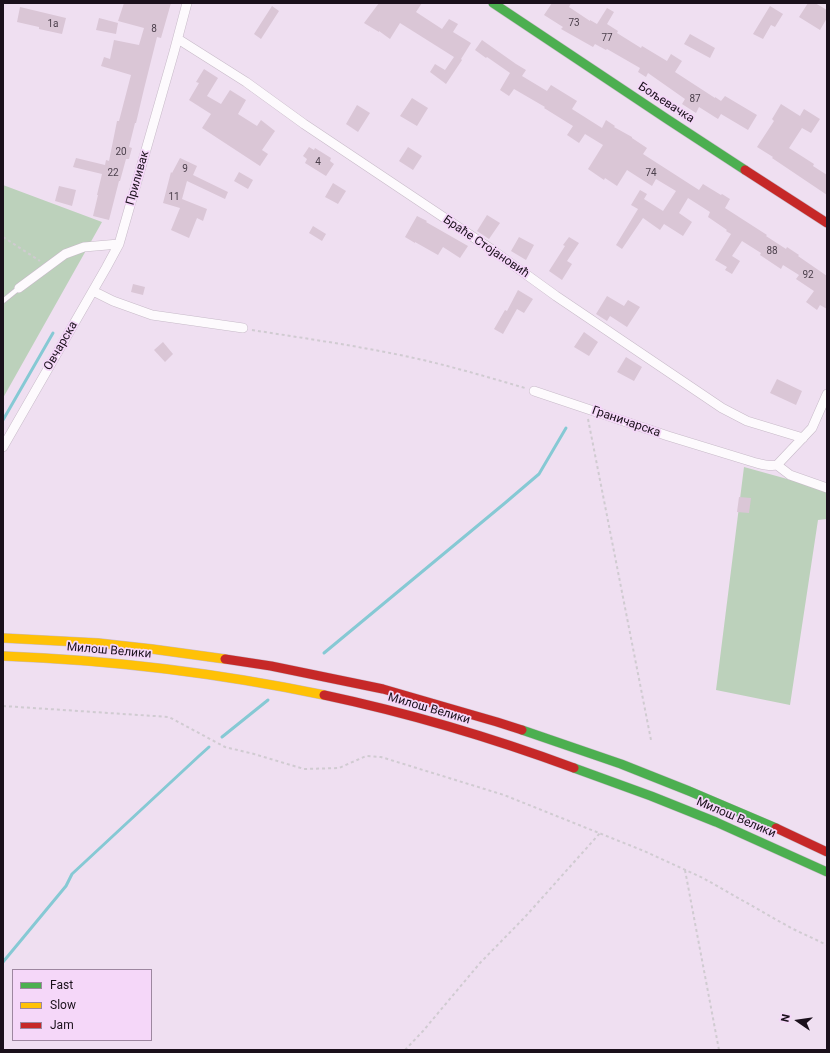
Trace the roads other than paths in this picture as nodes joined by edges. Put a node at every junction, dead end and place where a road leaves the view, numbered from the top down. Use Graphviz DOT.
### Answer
graph roads {
  1 [pos="187,3"];
  2 [pos="493,3"];
  3 [pos="178,38"];
  4 [pos="827,223"];
  5 [pos="119,244"];
  6 [pos="19,288"];
  7 [pos="93,291"];
  8 [pos="3,301"];
  9 [pos="243,328"];
  10 [pos="534,391"];
  11 [pos="827,394"];
  12 [pos="802,438"];
  13 [pos="3,447"];
  14 [pos="777,465"];
  15 [pos="827,488"];
  16 [pos="3,638"];
  17 [pos="3,656"];
  18 [pos="827,852"];
  19 [pos="827,872"];
  1 -- 3 [label="street, Приливак"];
  2 -- 4 [label="main road, Бољевачка"];
  3 -- 5 [label="street, Приливак"];
  3 -- 12 [label="street, Браће Стојановић"];
  5 -- 6 [label="street"];
  5 -- 7 [label="street, Овчарска"];
  6 -- 8 [label="lane"];
  7 -- 9 [label="street"];
  7 -- 13 [label="street, Овчарска"];
  10 -- 14 [label="street, Граничарска"];
  11 -- 12 [label="street"];
  12 -- 14 [label="street"];
  14 -- 15 [label="street, Граничарска"];
  16 -- 18 [label="main road, Милош Велики"];
  17 -- 19 [label="main road, Милош Велики"];
}
